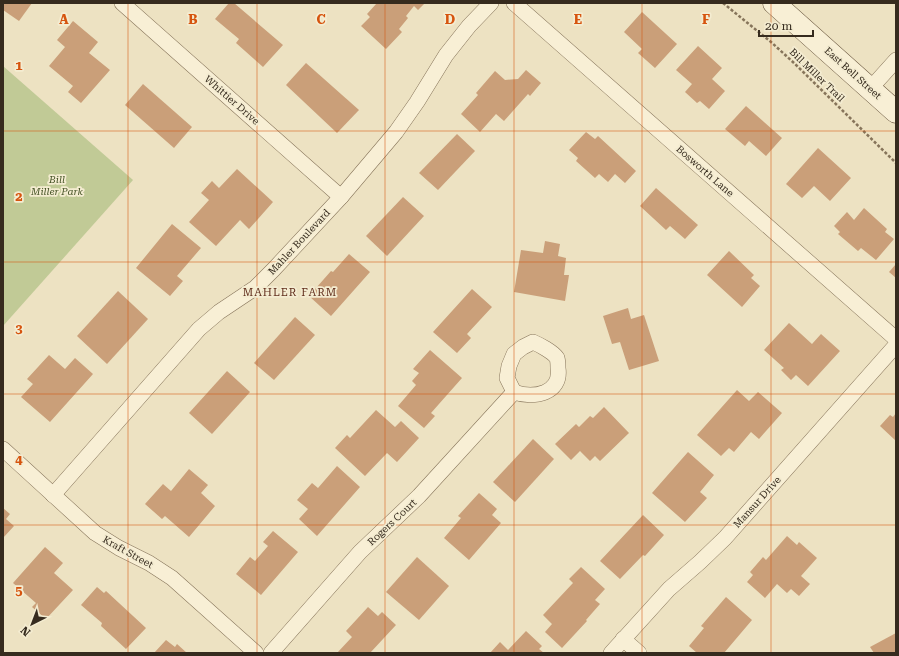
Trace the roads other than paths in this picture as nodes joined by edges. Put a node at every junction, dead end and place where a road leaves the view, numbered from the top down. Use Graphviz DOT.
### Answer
graph roads {
  1 [pos="122,3"];
  2 [pos="491,3"];
  3 [pos="514,3"];
  4 [pos="774,3"];
  5 [pos="896,60"];
  6 [pos="870,89"];
  7 [pos="896,112"];
  8 [pos="341,197"];
  9 [pos="896,340"];
  10 [pos="896,345"];
  11 [pos="514,392"];
  12 [pos="3,449"];
  13 [pos="53,495"];
  14 [pos="624,639"];
  15 [pos="256,653"];
  16 [pos="270,653"];
  17 [pos="611,653"];
  18 [pos="639,653"];
  1 -- 8 [label="street, Whittier Drive"];
  2 -- 8 [label="street, Mahler Boulevard"];
  3 -- 9 [label="street, Bosworth Lane"];
  4 -- 6 [label="main road, East Bell Street"];
  5 -- 6 [label="street"];
  6 -- 7 [label="main road, East Bell Street"];
  8 -- 13 [label="street, Mahler Boulevard"];
  10 -- 14 [label="street, Mansur Drive"];
  11 -- 16 [label="street, Rogers Court"];
  12 -- 13 [label="street, Kraft Street"];
  13 -- 15 [label="street, Kraft Street"];
  14 -- 17 [label="street, Mansur Drive"];
  14 -- 18 [label="street"];
}
